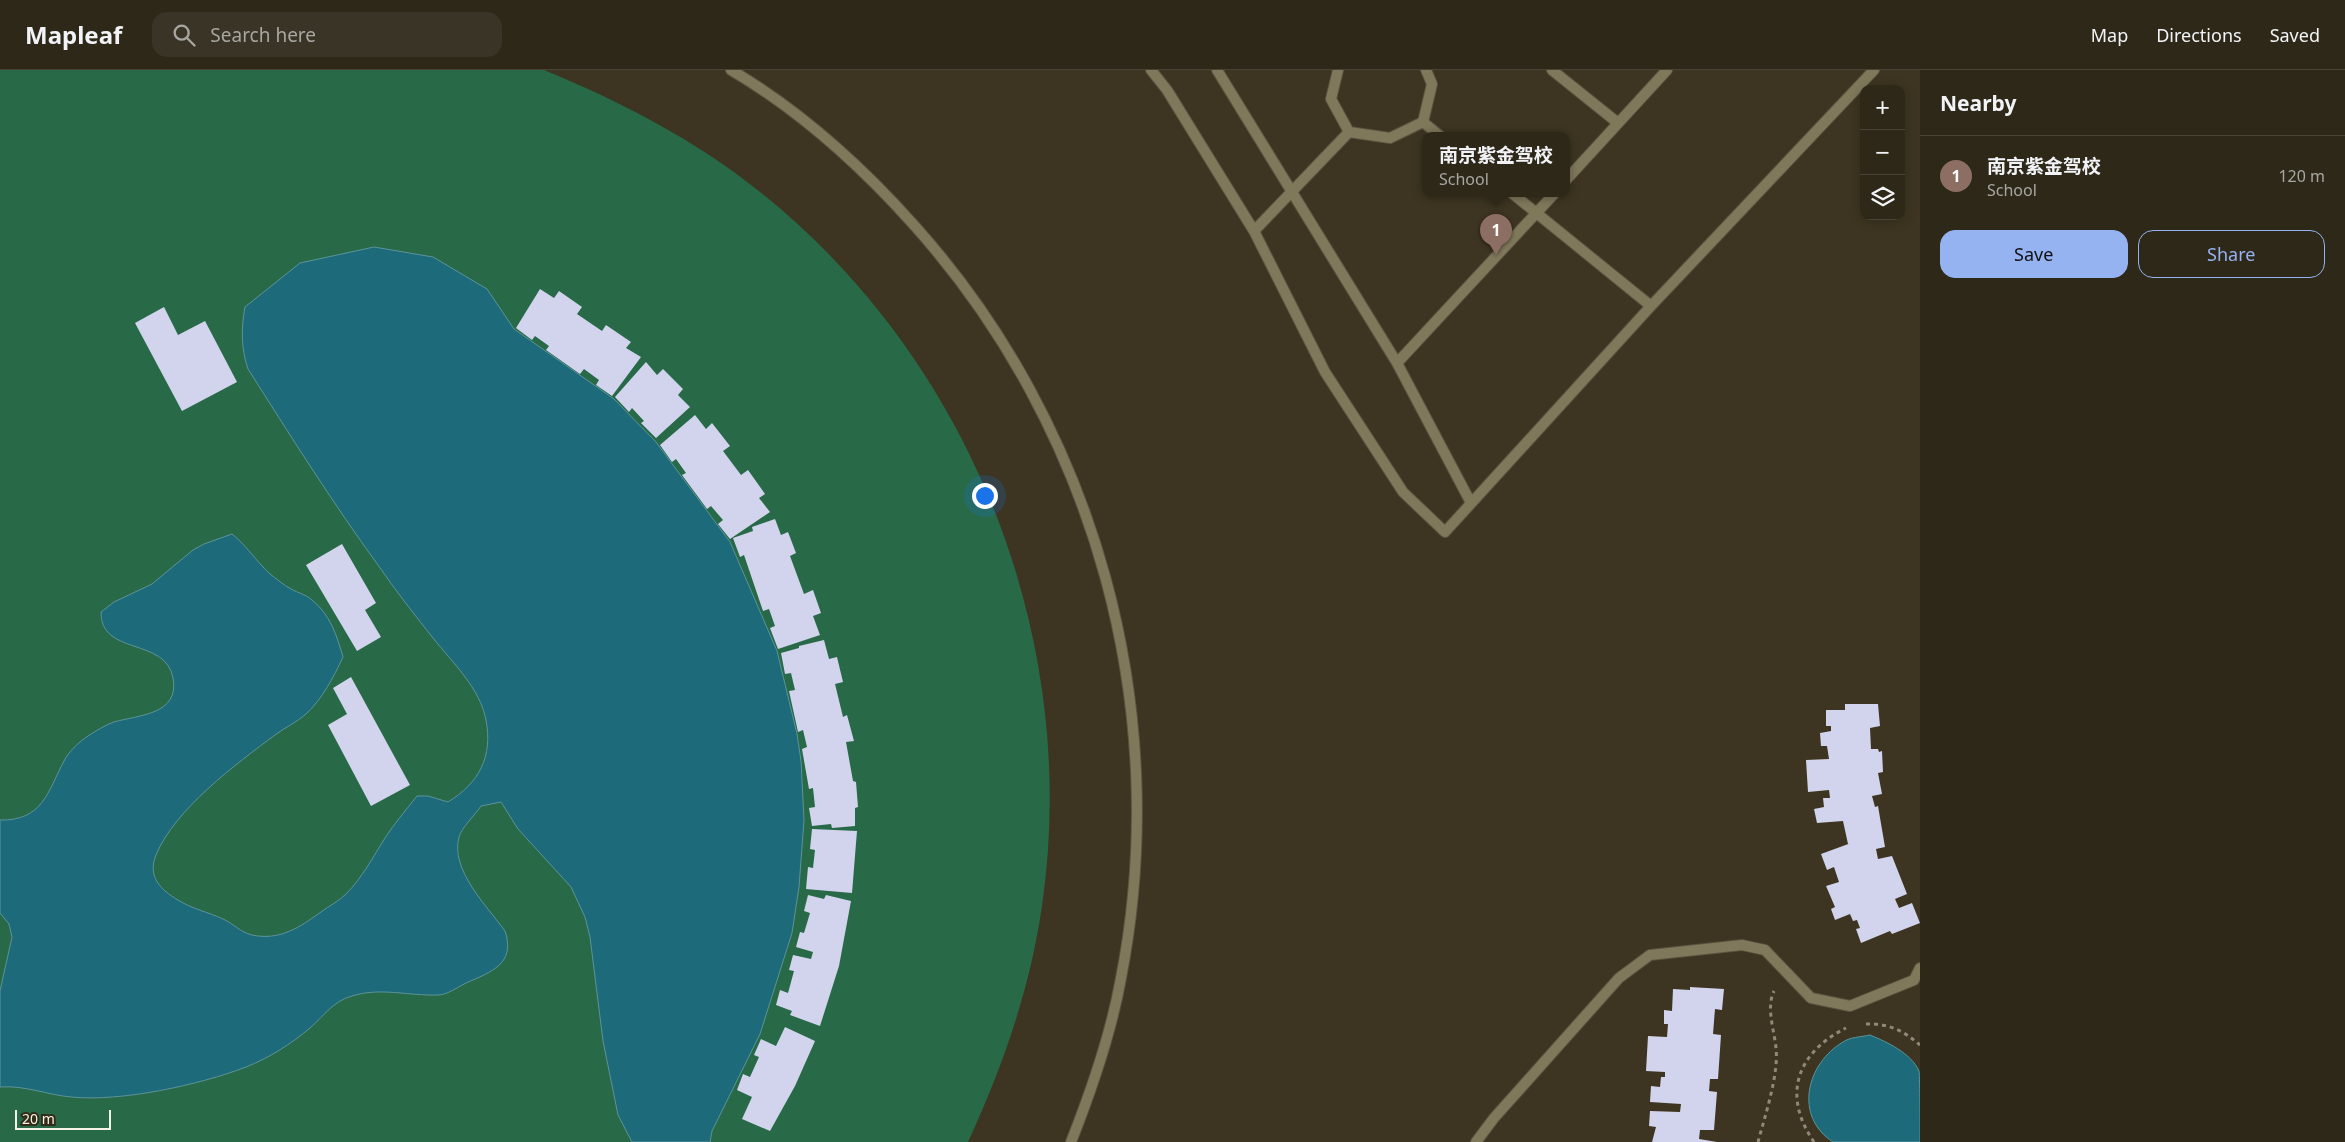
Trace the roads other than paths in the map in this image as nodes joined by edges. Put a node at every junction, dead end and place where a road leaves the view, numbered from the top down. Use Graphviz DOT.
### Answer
graph roads {
  1 [pos="731,70"];
  2 [pos="1152,70"];
  3 [pos="1217,70"];
  4 [pos="1338,70"];
  5 [pos="1426,70"];
  6 [pos="1552,70"];
  7 [pos="1667,70"];
  8 [pos="1874,70"];
  9 [pos="1423,122"];
  10 [pos="1618,123"];
  11 [pos="1349,132"];
  12 [pos="1435,132"];
  13 [pos="1570,176"];
  14 [pos="1291,191"];
  15 [pos="1517,197"];
  16 [pos="1551,197"];
  17 [pos="1537,212"];
  18 [pos="1254,231"];
  19 [pos="1651,306"];
  20 [pos="1397,363"];
  21 [pos="1471,503"];
  22 [pos="1920,968"];
  23 [pos="1071,1142"];
  24 [pos="1476,1142"];
  1 -- 23 [label="lane"];
  2 -- 18 [label="lane"];
  3 -- 14 [label="lane"];
  4 -- 11 [label="lane"];
  5 -- 9 [label="lane"];
  6 -- 10 [label="lane"];
  7 -- 10 [label="lane"];
  8 -- 19 [label="lane"];
  9 -- 11 [label="lane"];
  9 -- 12 [label="lane"];
  10 -- 13 [label="lane"];
  11 -- 14 [label="lane"];
  14 -- 18 [label="lane"];
  14 -- 20 [label="lane"];
  15 -- 17 [label="lane"];
  16 -- 17 [label="lane"];
  17 -- 19 [label="lane"];
  17 -- 20 [label="lane"];
  18 -- 21 [label="lane"];
  19 -- 21 [label="lane"];
  20 -- 21 [label="lane"];
  22 -- 24 [label="lane"];
}
